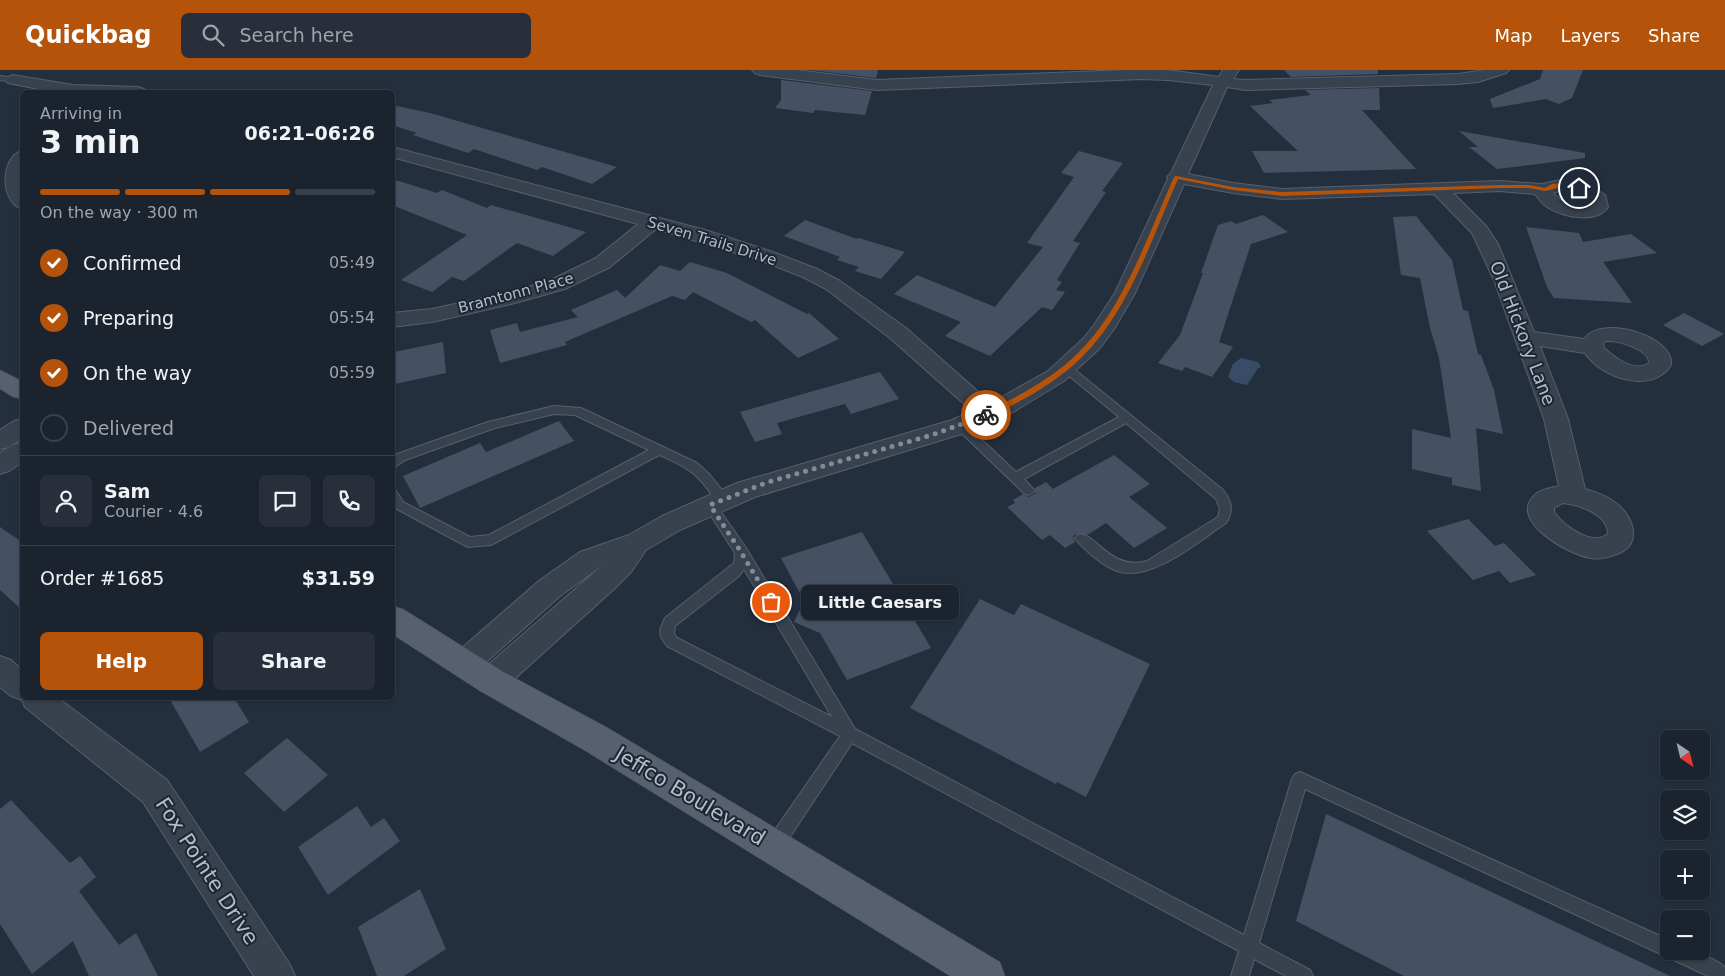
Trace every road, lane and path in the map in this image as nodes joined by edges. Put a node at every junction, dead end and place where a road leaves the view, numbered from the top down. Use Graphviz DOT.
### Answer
graph roads {
  1 [pos="34,70"];
  2 [pos="760,70"];
  3 [pos="1501,70"];
  4 [pos="1227,76"];
  5 [pos="4,81"];
  6 [pos="81,90"];
  7 [pos="395,153"];
  8 [pos="20,159"];
  9 [pos="1176,177"];
  10 [pos="1439,189"];
  11 [pos="1545,190"];
  12 [pos="20,201"];
  13 [pos="652,222"];
  14 [pos="395,320"];
  15 [pos="1524,337"];
  16 [pos="1592,347"];
  17 [pos="1066,368"];
  18 [pos="0,378"];
  19 [pos="20,390"];
  20 [pos="989,414"];
  21 [pos="1128,418"];
  22 [pos="960,426"];
  23 [pos="20,428"];
  24 [pos="0,441"];
  25 [pos="659,450"];
  26 [pos="20,452"];
  27 [pos="395,462"];
  28 [pos="0,465"];
  29 [pos="1015,478"];
  30 [pos="1029,491"];
  31 [pos="1574,495"];
  32 [pos="395,499"];
  33 [pos="716,502"];
  34 [pos="1081,538"];
  35 [pos="741,552"];
  36 [pos="395,620"];
  37 [pos="0,669"];
  38 [pos="478,673"];
  39 [pos="20,685"];
  40 [pos="39,700"];
  41 [pos="850,734"];
  42 [pos="772,847"];
  43 [pos="1660,945"];
  44 [pos="1250,946"];
  45 [pos="1694,960"];
  46 [pos="276,976"];
  47 [pos="986,976"];
  48 [pos="1240,976"];
  49 [pos="1304,976"];
  50 [pos="1722,976"];
  1 -- 5 [label="street"];
  2 -- 4 [label="street"];
  3 -- 4 [label="street"];
  4 -- 9 [label="street"];
  5 -- 6 [label="street"];
  7 -- 13 [label="street, Seven Trails Drive"];
  8 -- 12 [label="street"];
  9 -- 10 [label="street"];
  9 -- 17 [label="street"];
  10 -- 11 [label="street"];
  10 -- 15 [label="street, Old Hickory Lane"];
  13 -- 14 [label="street, Bramtonn Place"];
  13 -- 20 [label="street, Seven Trails Drive"];
  15 -- 16 [label="street"];
  15 -- 31 [label="street, Old Hickory Lane"];
  17 -- 20 [label="street"];
  17 -- 21 [label="lane"];
  18 -- 19 [label="main road"];
  20 -- 22 [label="street"];
  21 -- 29 [label="lane"];
  21 -- 34 [label="lane"];
  22 -- 29 [label="lane"];
  22 -- 33 [label="street"];
  23 -- 24 [label="street"];
  25 -- 27 [label="lane"];
  25 -- 32 [label="lane"];
  25 -- 33 [label="lane"];
  26 -- 28 [label="street"];
  29 -- 30 [label="lane"];
  33 -- 35 [label="lane"];
  33 -- 38 [label="street"];
  35 -- 41 [label="lane"];
  35 -- 41 [label="lane"];
  36 -- 38 [label="main road, Jeffco Boulevard"];
  37 -- 39 [label="street"];
  38 -- 42 [label="main road, Jeffco Boulevard"];
  40 -- 46 [label="street, Fox Pointe Drive"];
  41 -- 42 [label="lane"];
  41 -- 44 [label="lane"];
  42 -- 47 [label="main road, Jeffco Boulevard"];
  43 -- 44 [label="lane"];
  44 -- 48 [label="lane"];
  44 -- 49 [label="lane"];
  45 -- 50 [label="lane"];
}
